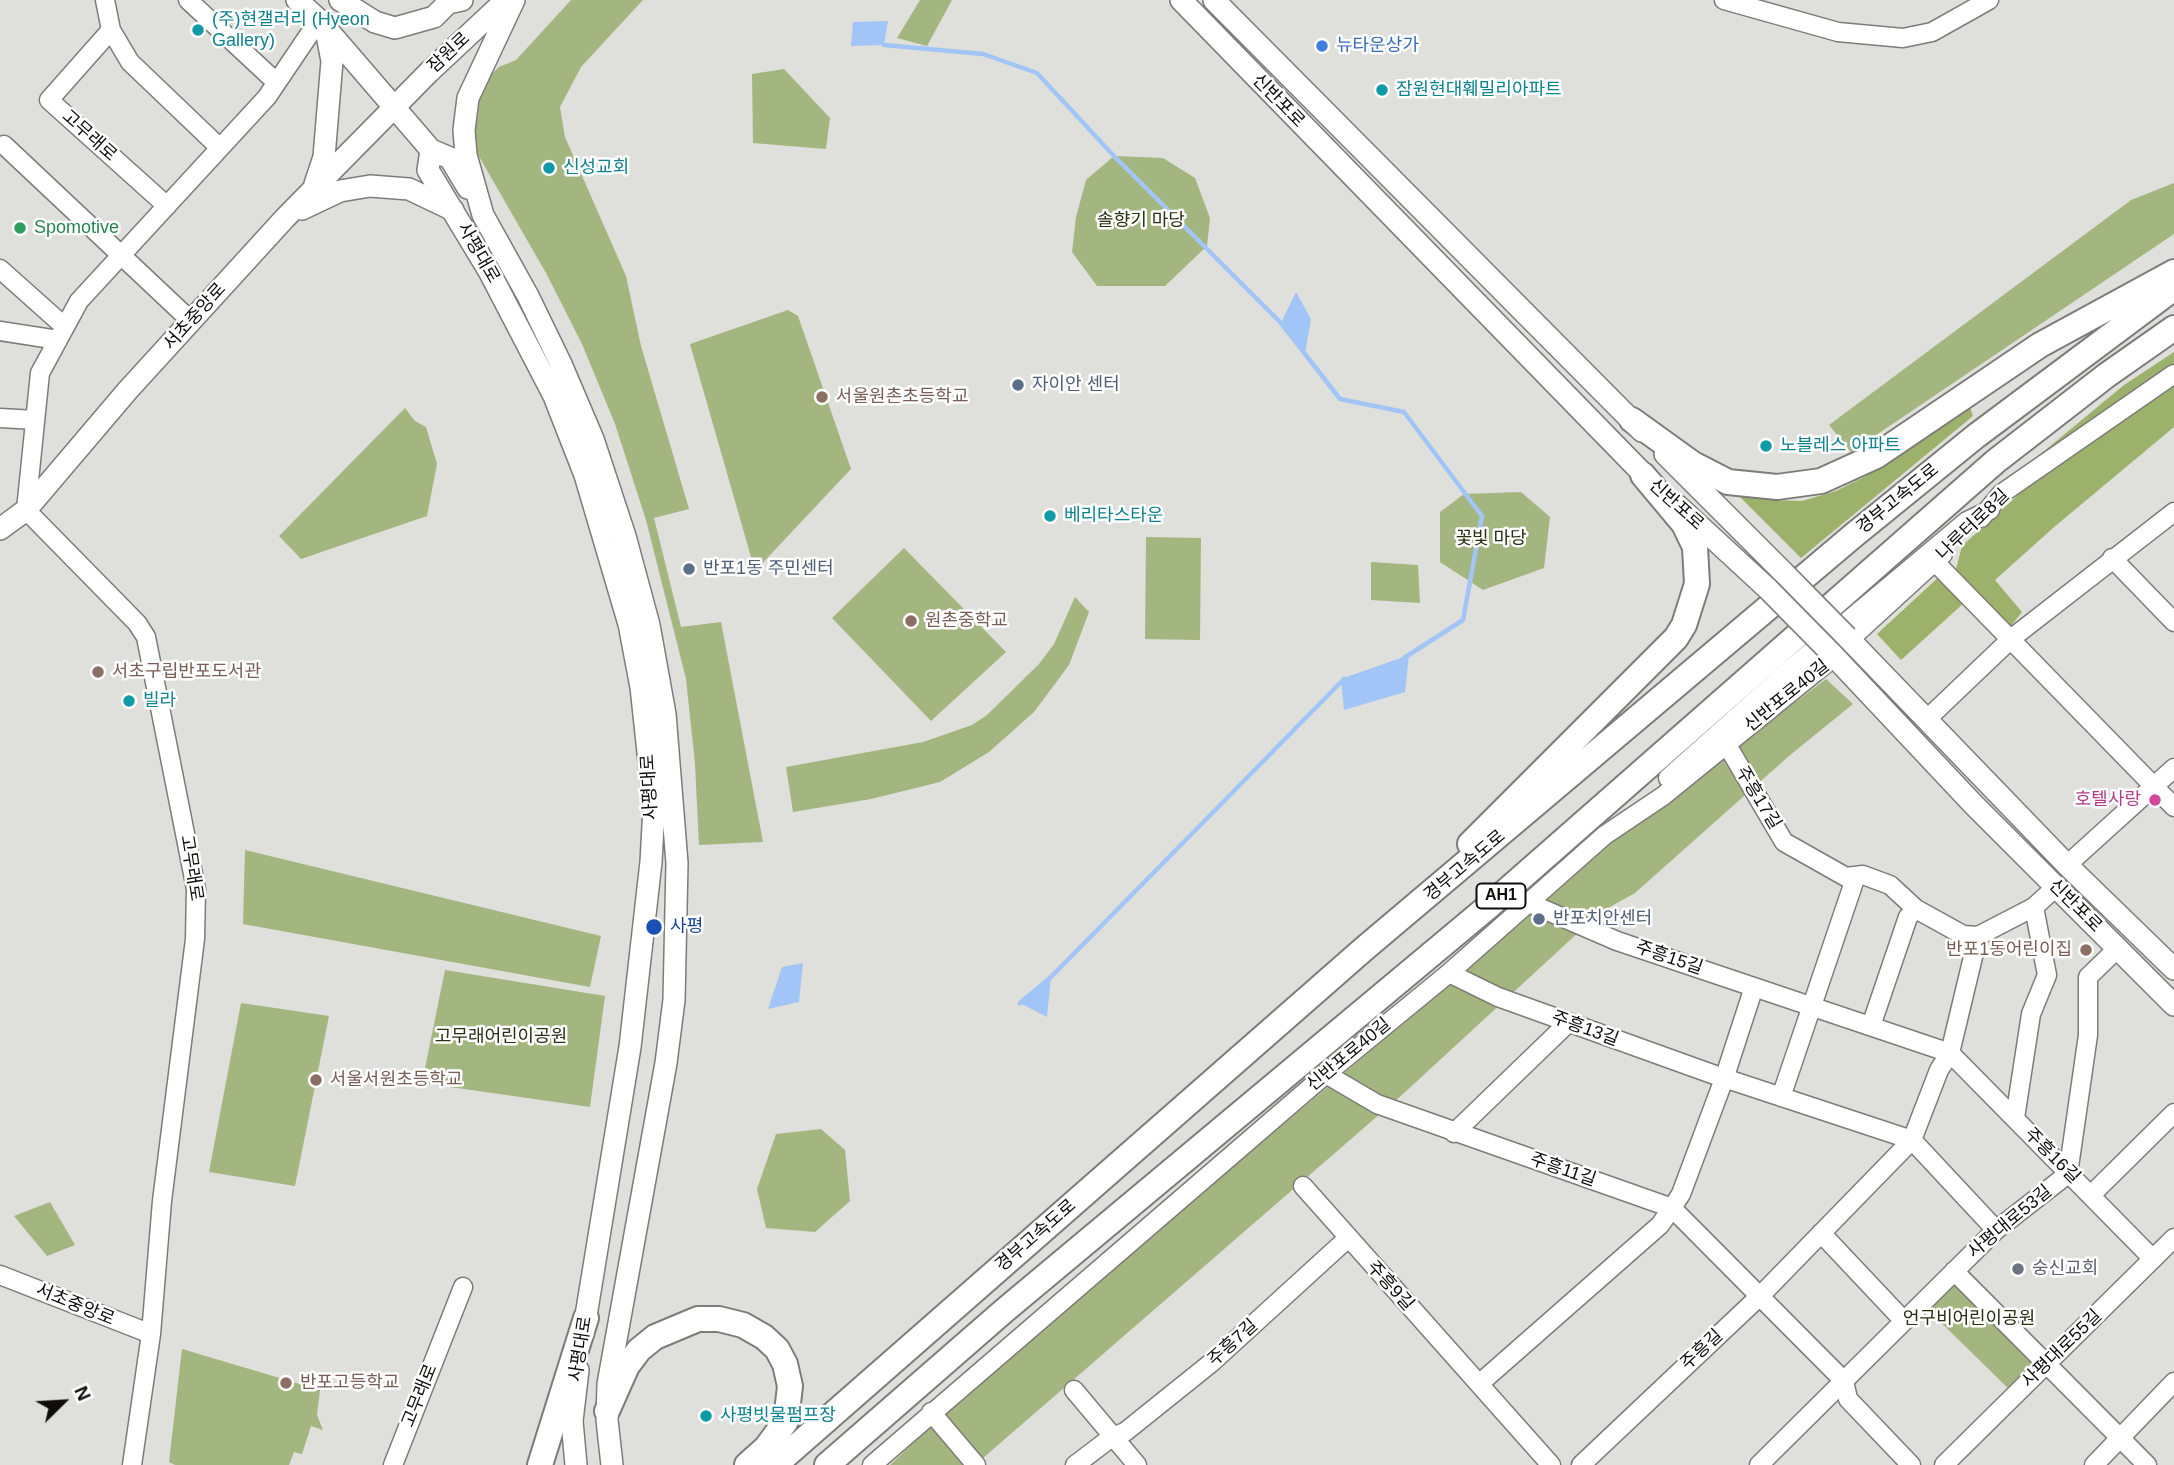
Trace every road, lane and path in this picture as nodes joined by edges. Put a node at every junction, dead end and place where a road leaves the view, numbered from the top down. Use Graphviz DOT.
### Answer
graph roads {
  1 [pos="105,0"];
  2 [pos="188,0"];
  3 [pos="297,0"];
  4 [pos="340,0"];
  5 [pos="463,0"];
  6 [pos="506,0"];
  7 [pos="514,0"];
  8 [pos="1214,0"];
  9 [pos="1724,0"];
  10 [pos="1989,0"];
  11 [pos="1192,3"];
  12 [pos="321,23"];
  13 [pos="111,30"];
  14 [pos="276,82"];
  15 [pos="394,107"];
  16 [pos="4,145"];
  17 [pos="220,148"];
  18 [pos="431,150"];
  19 [pos="312,191"];
  20 [pos="167,206"];
  21 [pos="455,213"];
  22 [pos="483,215"];
  23 [pos="285,218"];
  24 [pos="121,256"];
  25 [pos="507,257"];
  26 [pos="0,270"];
  27 [pos="2174,272"];
  28 [pos="2174,288"];
  29 [pos="191,321"];
  30 [pos="2174,327"];
  31 [pos="0,331"];
  32 [pos="62,334"];
  33 [pos="2174,374"];
  34 [pos="0,418"];
  35 [pos="35,420"];
  36 [pos="1632,420"];
  37 [pos="1643,475"];
  38 [pos="26,510"];
  39 [pos="1990,510"];
  40 [pos="2174,512"];
  41 [pos="0,529"];
  42 [pos="2112,558"];
  43 [pos="1935,562"];
  44 [pos="2174,622"];
  45 [pos="1848,638"];
  46 [pos="2012,638"];
  47 [pos="1832,654"];
  48 [pos="1926,720"];
  49 [pos="1727,744"];
  50 [pos="2174,768"];
  51 [pos="2154,786"];
  52 [pos="2174,807"];
  53 [pos="1605,835"];
  54 [pos="2067,865"];
  55 [pos="1856,876"];
  56 [pos="2056,887"];
  57 [pos="1529,903"];
  58 [pos="2034,907"];
  59 [pos="1916,909"];
  60 [pos="1978,936"];
  61 [pos="1365,948"];
  62 [pos="2117,949"];
  63 [pos="2174,969"];
  64 [pos="1449,973"];
  65 [pos="1754,987"];
  66 [pos="2174,1005"];
  67 [pos="1812,1006"];
  68 [pos="1568,1023"];
  69 [pos="1871,1026"];
  70 [pos="1950,1053"];
  71 [pos="1326,1074"];
  72 [pos="1724,1079"];
  73 [pos="1781,1097"];
  74 [pos="2174,1113"];
  75 [pos="2015,1118"];
  76 [pos="1454,1133"];
  77 [pos="1912,1140"];
  78 [pos="2068,1174"];
  79 [pos="1303,1186"];
  80 [pos="2091,1195"];
  81 [pos="1672,1208"];
  82 [pos="1996,1230"];
  83 [pos="1821,1233"];
  84 [pos="2174,1238"];
  85 [pos="1347,1239"];
  86 [pos="2153,1259"];
  87 [pos="1954,1271"];
  88 [pos="0,1275"];
  89 [pos="463,1287"];
  90 [pos="1761,1295"];
  91 [pos="586,1318"];
  92 [pos="1903,1320"];
  93 [pos="151,1334"];
  94 [pos="2048,1364"];
  95 [pos="1844,1381"];
  96 [pos="2174,1382"];
  97 [pos="1479,1384"];
  98 [pos="1074,1390"];
  99 [pos="607,1411"];
  100 [pos="931,1412"];
  101 [pos="1112,1437"];
  102 [pos="2121,1437"];
  103 [pos="1949,1463"];
  104 [pos="132,1465"];
  105 [pos="393,1465"];
  106 [pos="540,1465"];
  107 [pos="576,1465"];
  108 [pos="611,1465"];
  109 [pos="747,1465"];
  110 [pos="775,1465"];
  111 [pos="827,1465"];
  112 [pos="872,1465"];
  113 [pos="975,1465"];
  114 [pos="1075,1465"];
  115 [pos="1138,1465"];
  116 [pos="1551,1465"];
  117 [pos="1581,1465"];
  118 [pos="1759,1465"];
  119 [pos="1911,1465"];
  120 [pos="2094,1465"];
  121 [pos="2147,1465"];
  1 -- 13 [label="street"];
  2 -- 14 [label="street"];
  3 -- 12 [label="main road, 사평대로"];
  4 -- 5 [label="main road"];
  6 -- 15 [label="main road, 잠원로"];
  7 -- 22 [label="main road"];
  8 -- 36 [label="main road, 신반포로"];
  9 -- 10 [label="street"];
  11 -- 37 [label="main road, 신반포로"];
  12 -- 14 [label="street"];
  12 -- 15 [label="main road, 사평대로"];
  12 -- 19 [label="main road"];
  13 -- 17 [label="street"];
  13 -- 20 [label="street, 고무래로"];
  14 -- 17 [label="street"];
  15 -- 18 [label="main road, 사평대로"];
  15 -- 19 [label="main road, 서초중앙로"];
  16 -- 24 [label="street"];
  17 -- 20 [label="street"];
  18 -- 21 [label="main road, 사평대로"];
  18 -- 22 [label="main road, 사평대로"];
  19 -- 23 [label="main road, 서초중앙로"];
  20 -- 24 [label="street"];
  21 -- 23 [label="main road"];
  21 -- 25 [label="main road"];
  21 -- 91 [label="main road, 사평대로"];
  22 -- 25 [label="main road"];
  23 -- 29 [label="main road, 서초중앙로"];
  24 -- 29 [label="street"];
  24 -- 32 [label="street"];
  25 -- 99 [label="main road"];
  26 -- 32 [label="street"];
  27 -- 36 [label="highway"];
  28 -- 61 [label="highway, 경부고속도로 / AH1"];
  29 -- 38 [label="main road, 서초중앙로"];
  30 -- 111 [label="highway, 경부고속도로 / AH1"];
  31 -- 32 [label="street"];
  32 -- 35 [label="street"];
  33 -- 39 [label="street, 나루터로8길"];
  34 -- 35 [label="street"];
  35 -- 38 [label="street"];
  36 -- 45 [label="main road, 신반포로, bridge"];
  37 -- 47 [label="main road, 신반포로, bridge"];
  37 -- 61 [label="highway"];
  38 -- 41 [label="main road, 서초중앙로"];
  38 -- 93 [label="street, 고무래로"];
  39 -- 43 [label="street, 나루터로8길"];
  39 -- 53 [label="street"];
  40 -- 42 [label="street"];
  42 -- 44 [label="street"];
  42 -- 46 [label="street"];
  43 -- 45 [label="street, 나루터로8길"];
  43 -- 46 [label="street"];
  45 -- 48 [label="main road, 신반포로"];
  46 -- 48 [label="street"];
  46 -- 51 [label="street"];
  47 -- 49 [label="street, 신반포로40길"];
  47 -- 56 [label="main road, 신반포로"];
  48 -- 54 [label="main road, 신반포로"];
  49 -- 53 [label="street, 신반포로40길"];
  49 -- 55 [label="street, 주흥17길"];
  50 -- 51 [label="street"];
  51 -- 52 [label="street"];
  51 -- 54 [label="street"];
  53 -- 57 [label="street, 신반포로40길"];
  54 -- 63 [label="main road, 신반포로"];
  55 -- 59 [label="street, 주흥17길"];
  55 -- 67 [label="street"];
  56 -- 58 [label="street"];
  56 -- 62 [label="main road, 신반포로"];
  57 -- 64 [label="street, 신반포로40길"];
  57 -- 65 [label="street, 주흥15길"];
  58 -- 60 [label="street"];
  58 -- 75 [label="street"];
  59 -- 60 [label="street, 주흥17길"];
  59 -- 69 [label="street"];
  60 -- 70 [label="street, 주흥길"];
  61 -- 110 [label="highway, 경부고속도로 / AH1"];
  62 -- 66 [label="main road, 신반포로"];
  62 -- 78 [label="street, 사평대로53길"];
  64 -- 68 [label="street, 주흥13길"];
  64 -- 71 [label="street, 신반포로40길"];
  65 -- 67 [label="street, 주흥15길"];
  65 -- 72 [label="street"];
  67 -- 69 [label="street, 주흥15길"];
  67 -- 73 [label="street"];
  68 -- 72 [label="street, 주흥13길"];
  68 -- 76 [label="street"];
  69 -- 70 [label="street, 주흥15길"];
  70 -- 75 [label="street, 주흥16길"];
  70 -- 77 [label="street, 주흥길"];
  71 -- 76 [label="street, 주흥11길"];
  71 -- 100 [label="street, 신반포로40길"];
  72 -- 73 [label="street, 주흥13길"];
  72 -- 81 [label="street"];
  73 -- 77 [label="street, 주흥13길"];
  74 -- 80 [label="street"];
  75 -- 78 [label="street, 주흥16길"];
  76 -- 81 [label="street, 주흥11길"];
  77 -- 82 [label="street"];
  77 -- 83 [label="street, 주흥길"];
  78 -- 80 [label="street, 주흥16길"];
  78 -- 82 [label="street, 사평대로53길"];
  79 -- 85 [label="street, 주흥9길"];
  80 -- 86 [label="street, 주흥16길"];
  81 -- 90 [label="street, 주흥11길"];
  81 -- 97 [label="street"];
  82 -- 87 [label="street, 사평대로53길"];
  83 -- 90 [label="street, 주흥길"];
  83 -- 92 [label="street"];
  84 -- 86 [label="street, 사평대로55길"];
  85 -- 97 [label="street, 주흥9길"];
  85 -- 101 [label="street, 주흥7길"];
  86 -- 94 [label="street, 사평대로55길"];
  87 -- 92 [label="street, 사평대로53길"];
  87 -- 94 [label="street"];
  88 -- 93 [label="street, 서초중앙로"];
  89 -- 105 [label="street, 고무래로"];
  90 -- 95 [label="street"];
  90 -- 117 [label="street, 주흥길"];
  91 -- 106 [label="highway"];
  91 -- 107 [label="main road, 사평대로"];
  92 -- 95 [label="street, 사평대로53길"];
  93 -- 104 [label="street, 고무래로"];
  94 -- 102 [label="street"];
  94 -- 103 [label="street, 사평대로55길"];
  95 -- 118 [label="street, 사평대로53길"];
  95 -- 119 [label="street"];
  96 -- 102 [label="street"];
  97 -- 116 [label="street, 주흥9길"];
  98 -- 101 [label="street"];
  99 -- 108 [label="main road"];
  99 -- 109 [label="highway"];
  100 -- 112 [label="street, 신반포로40길"];
  100 -- 113 [label="street"];
  101 -- 114 [label="street, 주흥7길"];
  101 -- 115 [label="street"];
  102 -- 120 [label="street"];
  102 -- 121 [label="street"];
}
